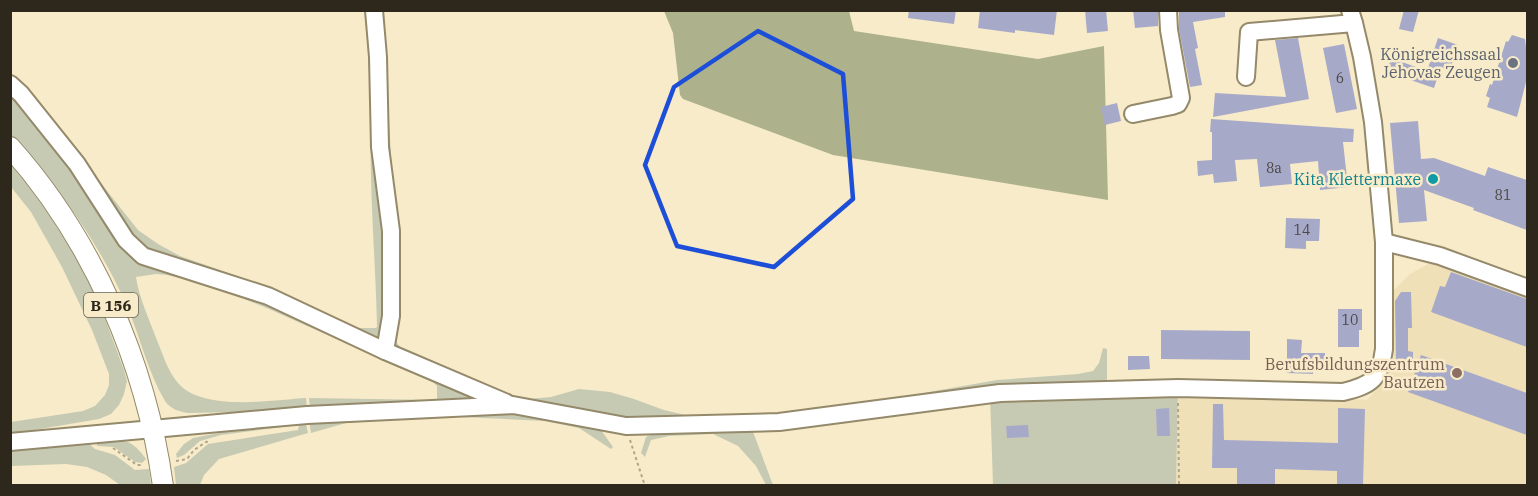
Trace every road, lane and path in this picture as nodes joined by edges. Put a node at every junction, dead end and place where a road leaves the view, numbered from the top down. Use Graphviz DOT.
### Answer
graph roads {
  1 [pos="374,10"];
  2 [pos="1168,10"];
  3 [pos="1352,17"];
  4 [pos="1246,77"];
  5 [pos="10,84"];
  6 [pos="1133,114"];
  7 [pos="10,147"];
  8 [pos="1384,242"];
  9 [pos="1527,288"];
  10 [pos="385,351"];
  11 [pos="1178,388"];
  12 [pos="513,405"];
  13 [pos="626,426"];
  14 [pos="153,428"];
  15 [pos="86,435"];
  16 [pos="215,440"];
  17 [pos="10,442"];
  18 [pos="160,465"];
  19 [pos="163,486"];
  20 [pos="645,486"];
  21 [pos="1179,486"];
  1 -- 10 [label="street"];
  2 -- 6 [label="street"];
  3 -- 4 [label="street"];
  3 -- 8 [label="street"];
  5 -- 10 [label="street"];
  7 -- 14 [label="main road, B 156"];
  8 -- 9 [label="street"];
  8 -- 11 [label="street"];
  10 -- 12 [label="street"];
  11 -- 13 [label="street"];
  11 -- 21 [label="path"];
  12 -- 13 [label="street"];
  12 -- 14 [label="street"];
  13 -- 20 [label="path"];
  14 -- 15 [label="street"];
  14 -- 18 [label="main road, B 156"];
  15 -- 17 [label="street"];
  15 -- 18 [label="path"];
  16 -- 18 [label="path"];
  18 -- 19 [label="main road, B 156"];
}
